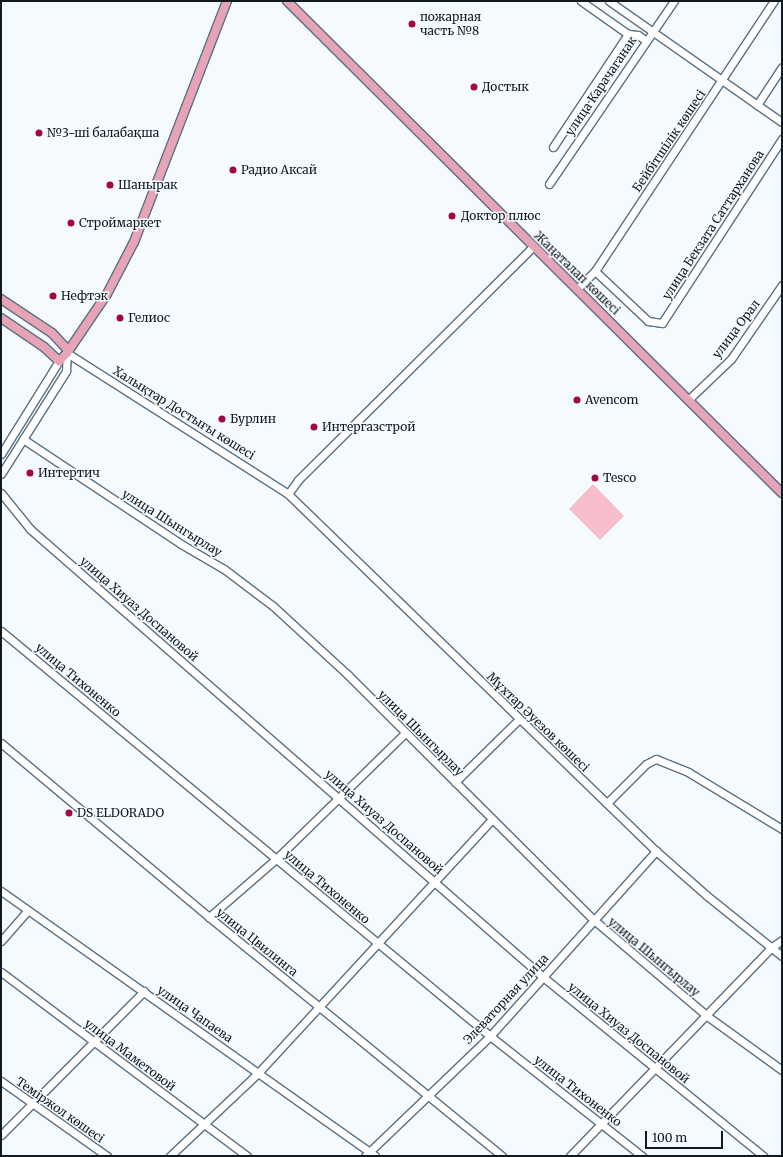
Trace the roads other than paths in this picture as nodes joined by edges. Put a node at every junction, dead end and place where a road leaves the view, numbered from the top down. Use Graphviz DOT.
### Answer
graph roads {
  1 [pos="227,1"];
  2 [pos="287,1"];
  3 [pos="581,1"];
  4 [pos="608,1"];
  5 [pos="674,1"];
  6 [pos="774,1"];
  7 [pos="653,32"];
  8 [pos="628,34"];
  9 [pos="645,40"];
  10 [pos="782,67"];
  11 [pos="723,80"];
  12 [pos="757,105"];
  13 [pos="782,122"];
  14 [pos="782,139"];
  15 [pos="553,147"];
  16 [pos="549,184"];
  17 [pos="533,247"];
  18 [pos="595,271"];
  19 [pos="782,285"];
  20 [pos="577,289"];
  21 [pos="1,299"];
  22 [pos="1,318"];
  23 [pos="68,351"];
  24 [pos="59,361"];
  25 [pos="688,400"];
  26 [pos="23,439"];
  27 [pos="1,454"];
  28 [pos="1,474"];
  29 [pos="1,493"];
  30 [pos="782,493"];
  31 [pos="288,494"];
  32 [pos="1,631"];
  33 [pos="519,719"];
  34 [pos="405,732"];
  35 [pos="1,743"];
  36 [pos="455,782"];
  37 [pos="338,796"];
  38 [pos="607,803"];
  39 [pos="492,819"];
  40 [pos="782,829"];
  41 [pos="656,851"];
  42 [pos="276,859"];
  43 [pos="434,880"];
  44 [pos="1,891"];
  45 [pos="28,910"];
  46 [pos="209,917"];
  47 [pos="594,920"];
  48 [pos="782,940"];
  49 [pos="1,941"];
  50 [pos="377,943"];
  51 [pos="772,947"];
  52 [pos="782,956"];
  53 [pos="1,972"];
  54 [pos="543,977"];
  55 [pos="144,992"];
  56 [pos="319,1007"];
  57 [pos="707,1016"];
  58 [pos="490,1036"];
  59 [pos="93,1041"];
  60 [pos="655,1069"];
  61 [pos="782,1070"];
  62 [pos="258,1072"];
  63 [pos="1,1081"];
  64 [pos="427,1095"];
  65 [pos="33,1105"];
  66 [pos="203,1124"];
  67 [pos="602,1124"];
  68 [pos="1,1135"];
  69 [pos="370,1155"];
  70 [pos="107,1156"];
  71 [pos="170,1156"];
  72 [pos="247,1156"];
  73 [pos="502,1156"];
  74 [pos="570,1156"];
  75 [pos="642,1156"];
  76 [pos="763,1156"];
  1 -- 23 [label="main road"];
  2 -- 17 [label="main road, Жаңаталап көшесі"];
  3 -- 8 [label="street"];
  4 -- 7 [label="street"];
  5 -- 7 [label="street, улица Карачаганак"];
  6 -- 11 [label="street, Бейбітшілік көшесі"];
  7 -- 9 [label="street, улица Карачаганак"];
  7 -- 11 [label="street"];
  8 -- 9 [label="street"];
  8 -- 15 [label="street"];
  9 -- 16 [label="street, улица Карачаганак"];
  10 -- 12 [label="street"];
  11 -- 12 [label="street"];
  11 -- 18 [label="street, Бейбітшілік көшесі"];
  12 -- 13 [label="street"];
  14 -- 18 [label="street, улица Бекзата Саттарханова"];
  17 -- 20 [label="main road, Жаңаталап көшесі"];
  17 -- 31 [label="street"];
  18 -- 20 [label="street, Бейбітшілік көшесі"];
  19 -- 25 [label="street, улица Орал"];
  20 -- 25 [label="main road, Жаңаталап көшесі"];
  21 -- 23 [label="main road, Халықтар Достығы көшесі"];
  22 -- 24 [label="main road"];
  23 -- 24 [label="main road"];
  23 -- 26 [label="street"];
  23 -- 31 [label="street, Халықтар Достығы көшесі"];
  24 -- 27 [label="street"];
  25 -- 30 [label="main road, Жаңаталап көшесі"];
  26 -- 28 [label="street"];
  26 -- 34 [label="street, улица Шынгырлау"];
  29 -- 37 [label="street, улица Хиуаз Доспановой"];
  31 -- 33 [label="street, Мұхтар Әуезов көшесі"];
  32 -- 42 [label="street, улица Тихоненко"];
  33 -- 36 [label="street"];
  33 -- 38 [label="street, Мұхтар Әуезов көшесі"];
  34 -- 36 [label="street, улица Шынгырлау"];
  34 -- 37 [label="street"];
  35 -- 46 [label="street, улица Цвилинга"];
  36 -- 39 [label="street, улица Шынгырлау"];
  37 -- 42 [label="street"];
  37 -- 43 [label="street, улица Хиуаз Доспановой"];
  38 -- 40 [label="street"];
  38 -- 41 [label="street, Мұхтар Әуезов көшесі"];
  39 -- 43 [label="street"];
  39 -- 47 [label="street, улица Шынгырлау"];
  41 -- 47 [label="street, Элеваторная улица"];
  41 -- 51 [label="street, Мұхтар Әуезов көшесі"];
  42 -- 46 [label="street"];
  42 -- 50 [label="street, улица Тихоненко"];
  43 -- 50 [label="street"];
  43 -- 54 [label="street, улица Хиуаз Доспановой"];
  44 -- 45 [label="street, улица Чапаева"];
  45 -- 49 [label="street"];
  45 -- 55 [label="street, улица Чапаева"];
  46 -- 56 [label="street, улица Цвилинга"];
  47 -- 54 [label="street, Элеваторная улица"];
  47 -- 57 [label="street, улица Шынгырлау"];
  48 -- 51 [label="street"];
  50 -- 56 [label="street"];
  50 -- 58 [label="street, улица Тихоненко"];
  51 -- 52 [label="street, Мұхтар Әуезов көшесі"];
  51 -- 57 [label="street"];
  53 -- 59 [label="street, улица Маметовой"];
  54 -- 58 [label="street, Элеваторная улица"];
  54 -- 60 [label="street, улица Хиуаз Доспановой"];
  55 -- 59 [label="street"];
  55 -- 62 [label="street, улица Чапаева"];
  56 -- 62 [label="street"];
  56 -- 64 [label="street, улица Цвилинга"];
  57 -- 60 [label="street"];
  57 -- 61 [label="street, улица Шынгырлау"];
  58 -- 64 [label="street, Элеваторная улица"];
  58 -- 67 [label="street, улица Тихоненко"];
  59 -- 65 [label="street"];
  59 -- 66 [label="street, улица Маметовой"];
  60 -- 67 [label="street"];
  60 -- 76 [label="street, улица Хиуаз Доспановой"];
  62 -- 66 [label="street"];
  62 -- 69 [label="street, улица Чапаева"];
  63 -- 65 [label="street, Теміржол көшесі"];
  64 -- 69 [label="street, Элеваторная улица"];
  64 -- 73 [label="street, улица Цвилинга"];
  65 -- 68 [label="street"];
  65 -- 70 [label="street, Теміржол көшесі"];
  66 -- 71 [label="street"];
  66 -- 72 [label="street, улица Маметовой"];
  67 -- 74 [label="street"];
  67 -- 75 [label="street, улица Тихоненко"];
}
